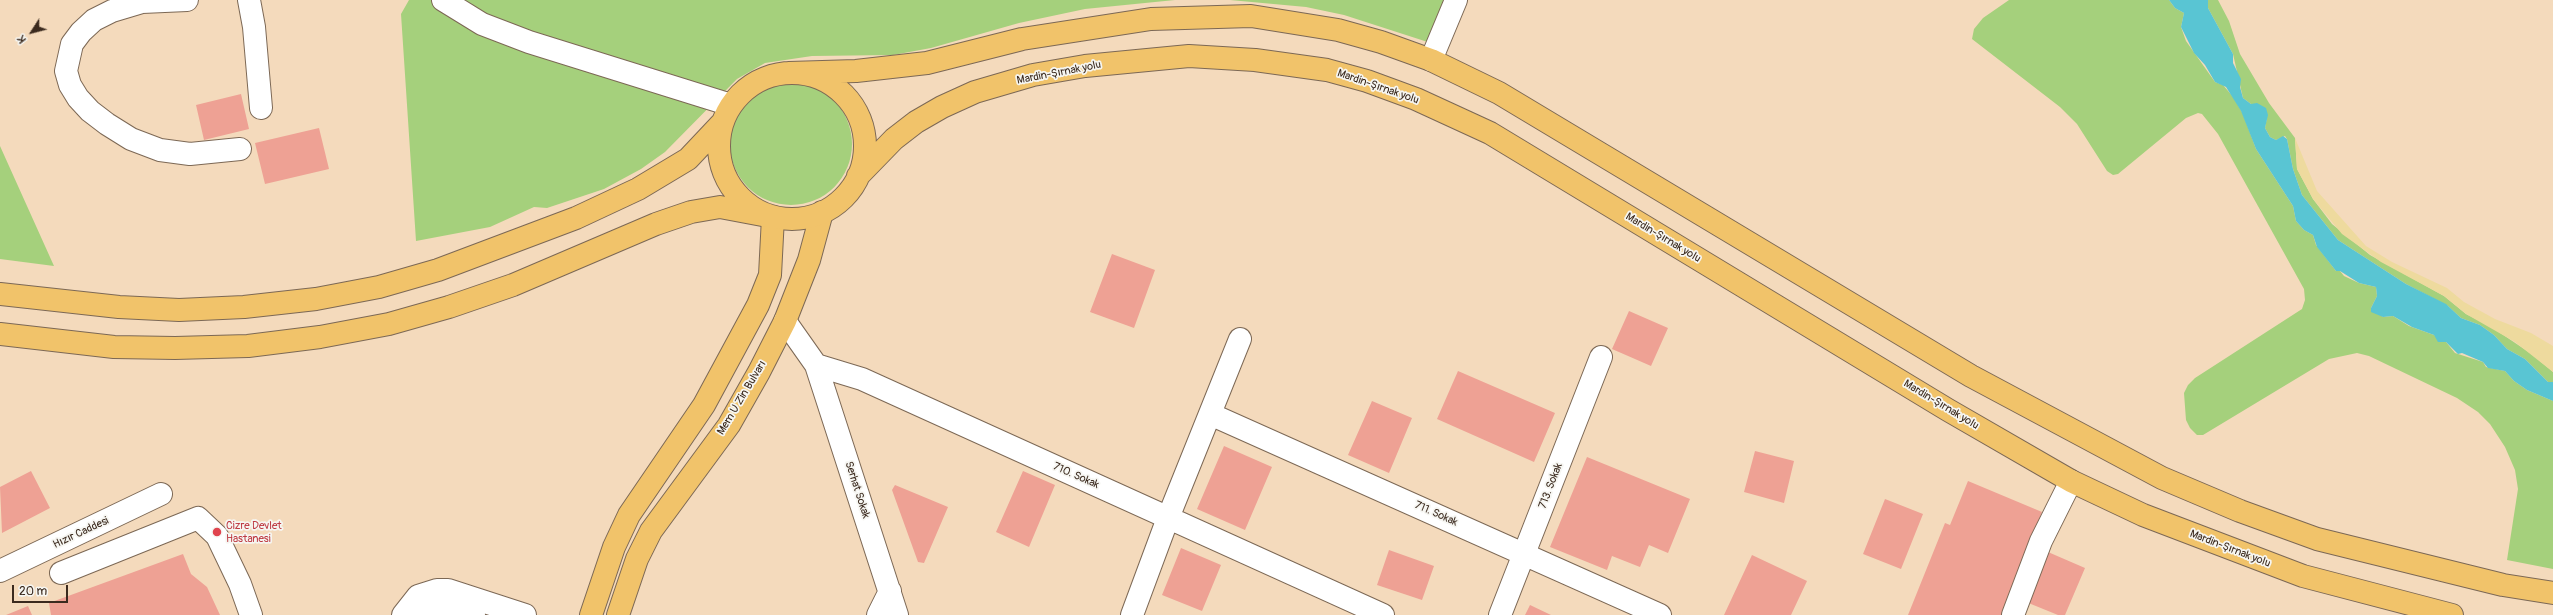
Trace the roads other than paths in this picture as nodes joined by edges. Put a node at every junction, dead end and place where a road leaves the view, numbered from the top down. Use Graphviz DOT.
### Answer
graph roads {
  1 [pos="187,0"];
  2 [pos="249,0"];
  3 [pos="443,0"];
  4 [pos="1456,0"];
  5 [pos="1430,60"];
  6 [pos="789,73"];
  7 [pos="731,105"];
  8 [pos="261,108"];
  9 [pos="721,124"];
  10 [pos="240,149"];
  11 [pos="858,176"];
  12 [pos="822,212"];
  13 [pos="773,217"];
  14 [pos="0,294"];
  15 [pos="784,322"];
  16 [pos="0,334"];
  17 [pos="1240,339"];
  18 [pos="1601,357"];
  19 [pos="816,365"];
  20 [pos="1210,414"];
  21 [pos="2071,481"];
  22 [pos="161,494"];
  23 [pos="1168,518"];
  24 [pos="1525,554"];
  25 [pos="0,571"];
  26 [pos="62,573"];
  27 [pos="890,590"];
  28 [pos="2553,593"];
  29 [pos="251,615"];
  30 [pos="403,615"];
  31 [pos="422,615"];
  32 [pos="474,615"];
  33 [pos="525,615"];
  34 [pos="591,615"];
  35 [pos="618,615"];
  36 [pos="878,615"];
  37 [pos="897,615"];
  38 [pos="1132,615"];
  39 [pos="1383,615"];
  40 [pos="1500,615"];
  41 [pos="1660,615"];
  42 [pos="2013,615"];
  43 [pos="2452,615"];
  1 -- 10 [label="street"];
  2 -- 8 [label="street"];
  3 -- 7 [label="street"];
  4 -- 5 [label="street"];
  5 -- 6 [label="main road"];
  5 -- 28 [label="main road"];
  6 -- 7 [label="main road"];
  6 -- 11 [label="main road"];
  7 -- 9 [label="main road"];
  9 -- 13 [label="main road"];
  9 -- 14 [label="main road"];
  11 -- 12 [label="main road"];
  11 -- 21 [label="main road, Mardin-Şırnak yolu"];
  12 -- 13 [label="main road"];
  12 -- 15 [label="main road, Mem U Zin Bulvarı"];
  13 -- 16 [label="main road"];
  13 -- 34 [label="main road"];
  15 -- 19 [label="street"];
  15 -- 35 [label="main road, Mem U Zin Bulvarı"];
  17 -- 20 [label="street"];
  18 -- 24 [label="street, 713. Sokak"];
  19 -- 23 [label="street, 710. Sokak"];
  19 -- 27 [label="street, Serhat Sokak"];
  20 -- 23 [label="street"];
  20 -- 24 [label="street, 711. Sokak"];
  21 -- 42 [label="street"];
  21 -- 43 [label="main road, Mardin-Şırnak yolu"];
  22 -- 25 [label="street, Hızır Caddesi"];
  23 -- 38 [label="street"];
  23 -- 39 [label="street, 710. Sokak"];
  24 -- 40 [label="street, 713. Sokak"];
  24 -- 41 [label="street, 711. Sokak"];
  26 -- 29 [label="street"];
  27 -- 36 [label="street"];
  27 -- 37 [label="street, Serhat Sokak"];
  30 -- 33 [label="street"];
  31 -- 32 [label="street"];
}
